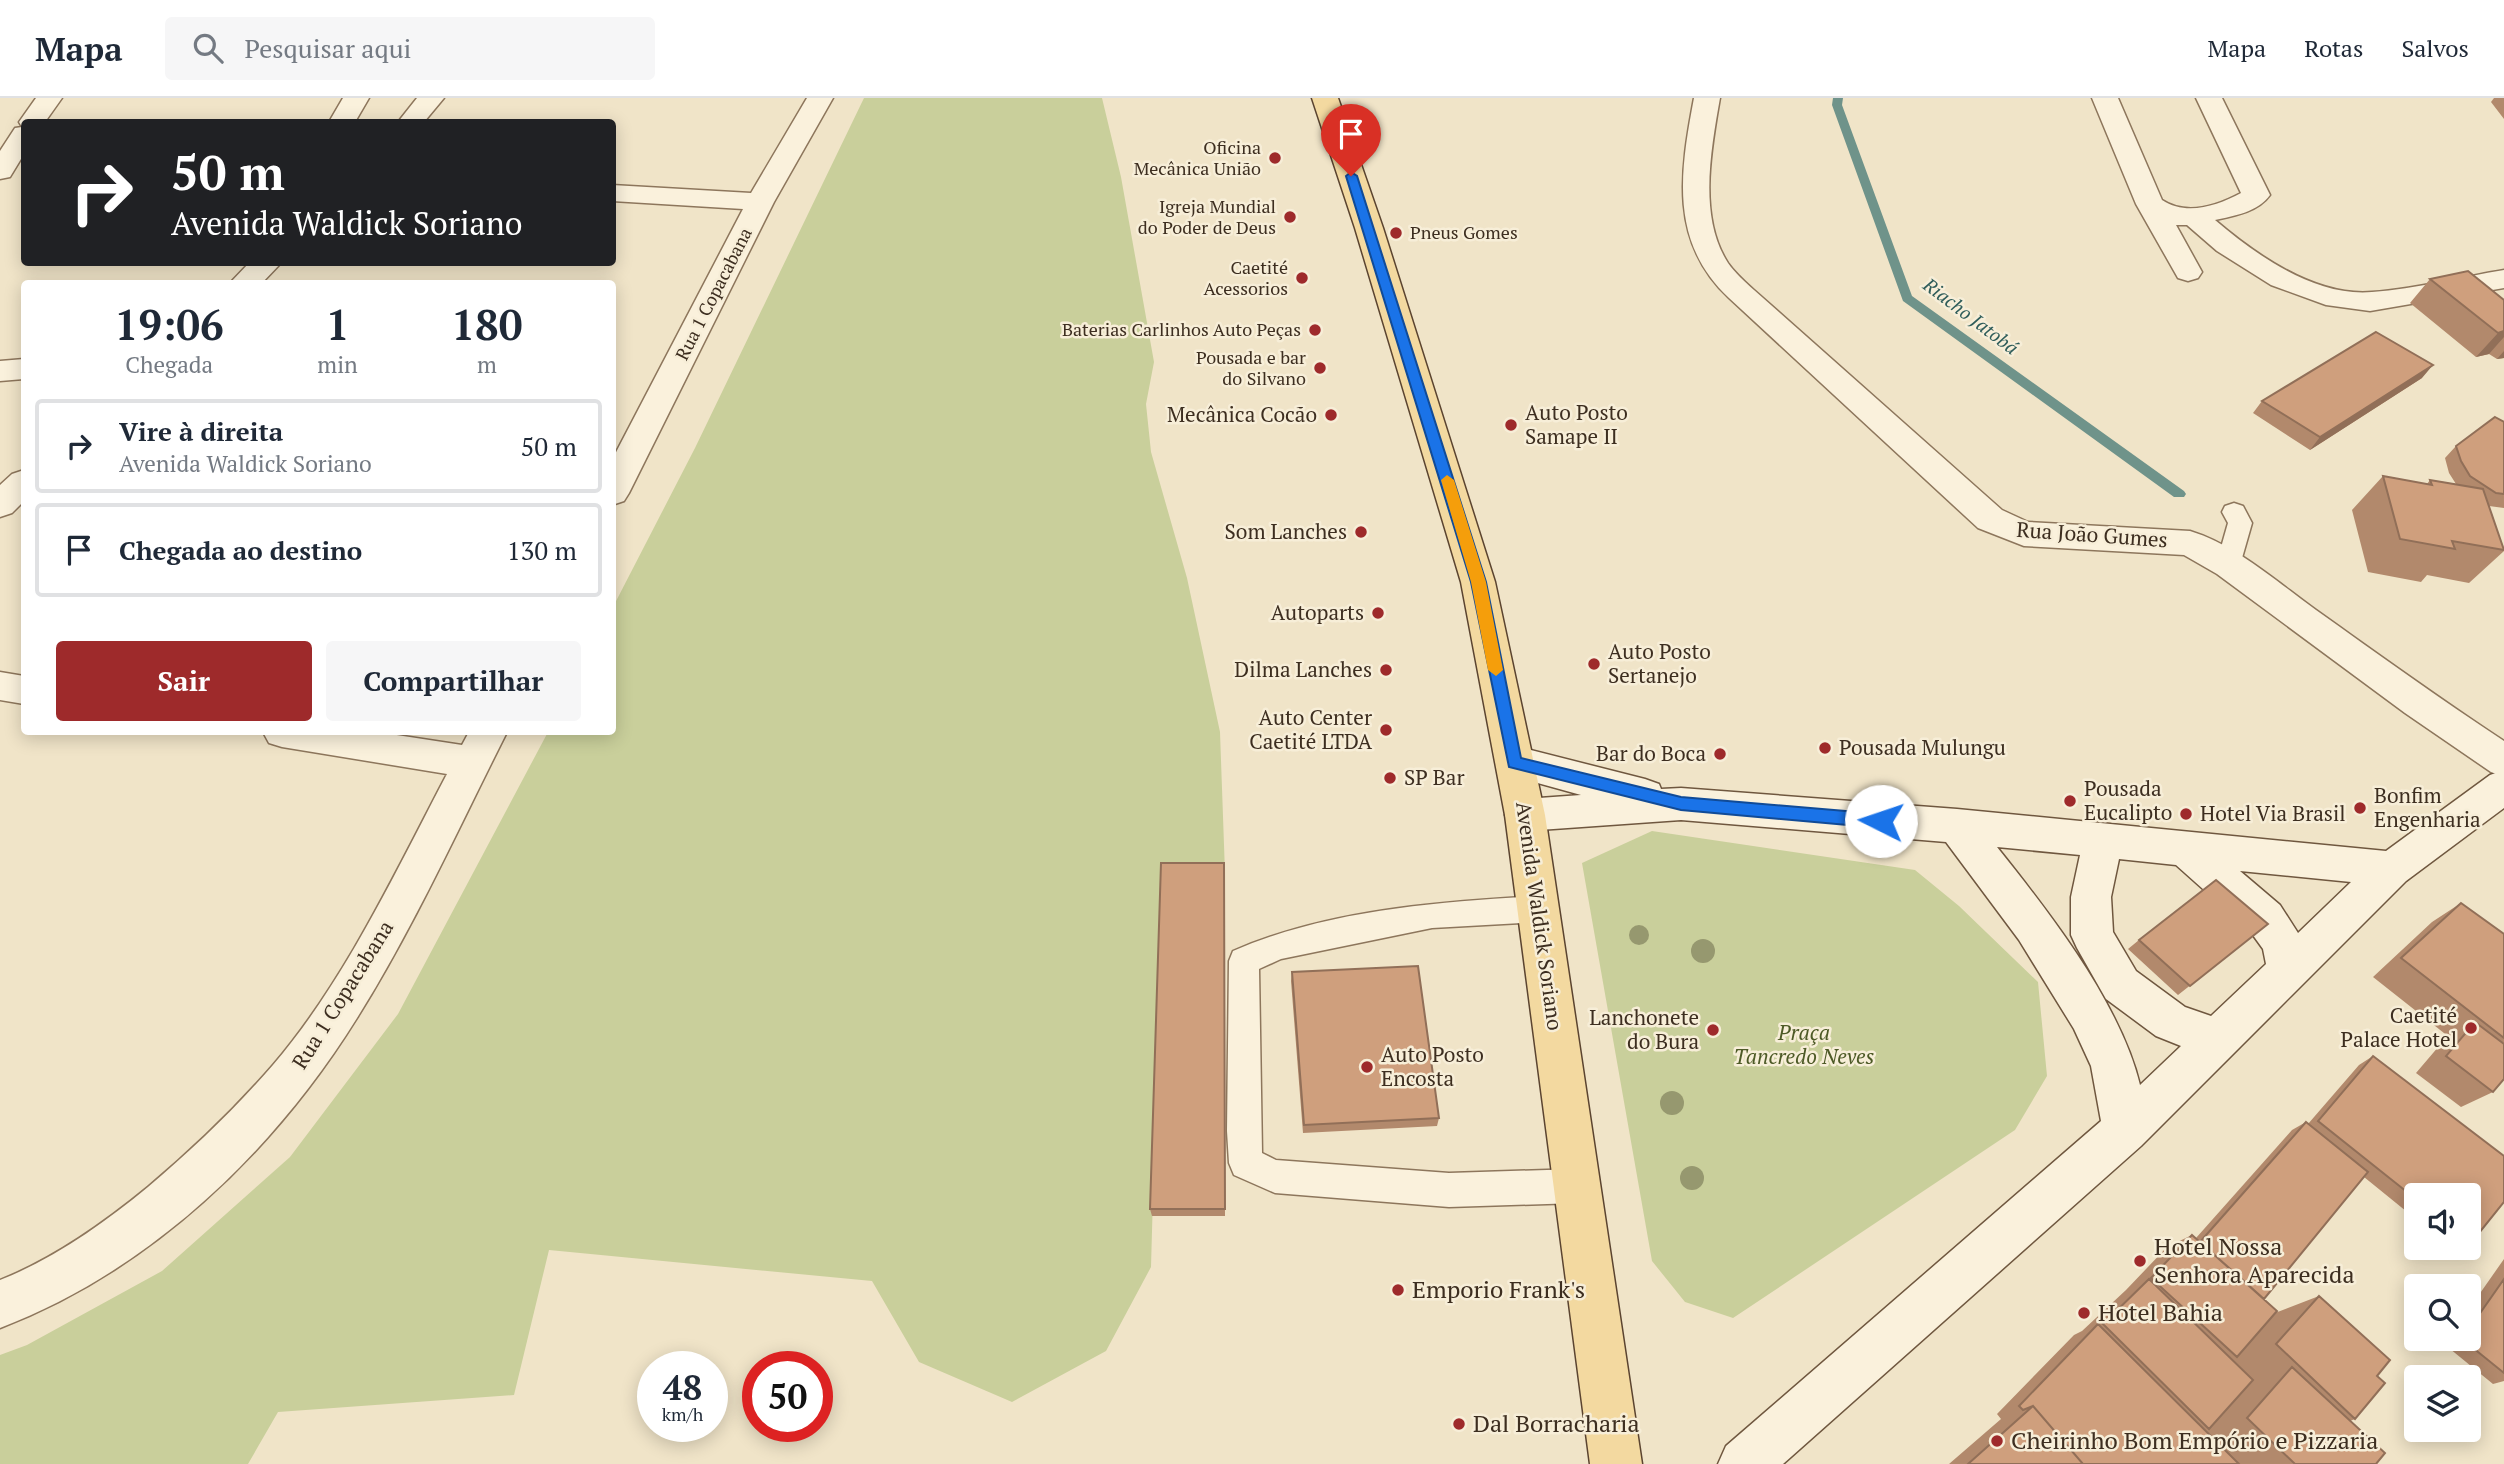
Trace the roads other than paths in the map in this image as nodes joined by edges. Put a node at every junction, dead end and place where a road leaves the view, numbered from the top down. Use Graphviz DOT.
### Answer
graph roads {
  1 [pos="49,98"];
  2 [pos="356,98"];
  3 [pos="431,98"];
  4 [pos="820,98"];
  5 [pos="1325,98"];
  6 [pos="1689,98"];
  7 [pos="1707,98"];
  8 [pos="2105,98"];
  9 [pos="2209,98"];
  10 [pos="34,119"];
  11 [pos="344,119"];
  12 [pos="414,119"];
  13 [pos="21,139"];
  14 [pos="0,171"];
  15 [pos="616,193"];
  16 [pos="760,202"];
  17 [pos="2150,204"];
  18 [pos="2194,217"];
  19 [pos="263,266"];
  20 [pos="2188,272"];
  21 [pos="2504,278"];
  22 [pos="248,280"];
  23 [pos="21,369"];
  24 [pos="0,372"];
  25 [pos="625,444"];
  26 [pos="616,477"];
  27 [pos="21,485"];
  28 [pos="0,505"];
  29 [pos="0,686"];
  30 [pos="21,690"];
  31 [pos="322,735"];
  32 [pos="480,747"];
  33 [pos="2504,761"];
  34 [pos="1514,762"];
  35 [pos="2504,786"];
  36 [pos="1681,804"];
  37 [pos="1525,815"];
  38 [pos="1957,826"];
  39 [pos="2103,841"];
  40 [pos="2186,849"];
  41 [pos="2392,869"];
  42 [pos="1538,909"];
  43 [pos="2289,970"];
  44 [pos="2218,1039"];
  45 [pos="2125,1130"];
  46 [pos="1578,1186"];
  47 [pos="0,1304"];
  48 [pos="1616,1464"];
  49 [pos="1744,1464"];
  1 -- 10 [label="street"];
  2 -- 11 [label="street"];
  3 -- 12 [label="street"];
  4 -- 16 [label="street, Rua 1 Copacabana"];
  5 -- 34 [label="main road, Avenida Waldick Soriano"];
  6 -- 7 [label="street"];
  7 -- 33 [label="street, Rua João Gumes"];
  8 -- 17 [label="street"];
  9 -- 18 [label="street"];
  13 -- 14 [label="street"];
  15 -- 16 [label="street"];
  16 -- 25 [label="street, Rua 1 Copacabana"];
  17 -- 18 [label="street"];
  17 -- 20 [label="street"];
  18 -- 21 [label="street"];
  19 -- 22 [label="street"];
  23 -- 24 [label="street"];
  25 -- 26 [label="street, Rua 1 Copacabana"];
  27 -- 28 [label="street"];
  29 -- 30 [label="street"];
  31 -- 32 [label="street"];
  32 -- 47 [label="street, Rua 1 Copacabana"];
  34 -- 36 [label="street"];
  34 -- 37 [label="main road, Avenida Waldick Soriano"];
  35 -- 41 [label="street"];
  36 -- 37 [label="street"];
  36 -- 38 [label="street"];
  37 -- 42 [label="main road, Avenida Waldick Soriano"];
  38 -- 39 [label="street"];
  38 -- 45 [label="street"];
  39 -- 40 [label="street"];
  39 -- 44 [label="street"];
  40 -- 41 [label="street"];
  40 -- 43 [label="street"];
  41 -- 43 [label="street"];
  42 -- 46 [label="main road, Avenida Waldick Soriano"];
  42 -- 46 [label="lane"];
  43 -- 44 [label="street"];
  44 -- 45 [label="street"];
  45 -- 49 [label="street"];
  46 -- 48 [label="main road, Avenida Waldick Soriano"];
}
